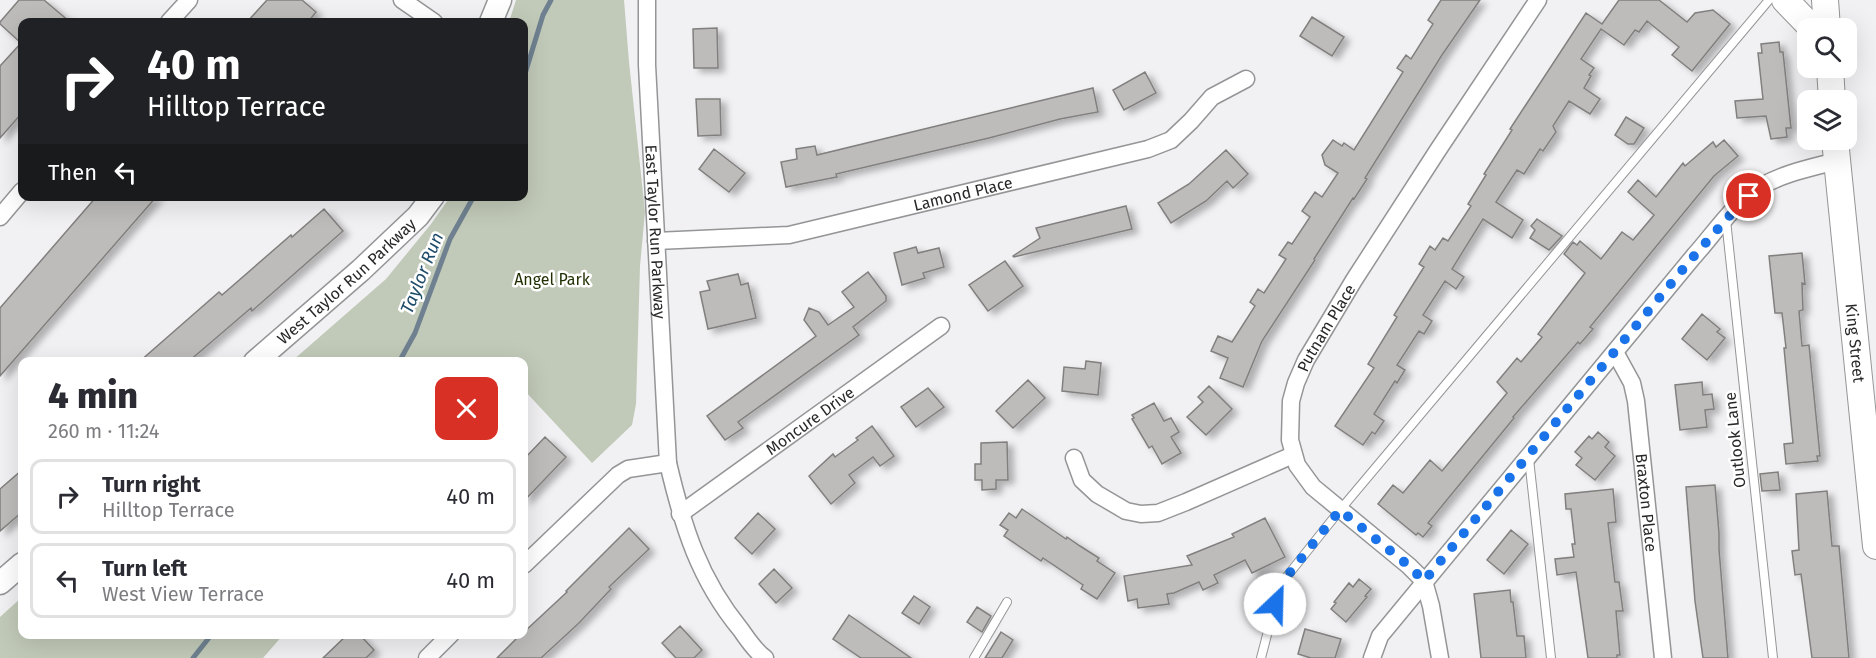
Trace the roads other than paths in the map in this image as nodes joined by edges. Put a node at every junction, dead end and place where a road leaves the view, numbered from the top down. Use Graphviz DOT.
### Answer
graph roads {
  1 [pos="189,0"];
  2 [pos="402,0"];
  3 [pos="500,0"];
  4 [pos="647,0"];
  5 [pos="1538,0"];
  6 [pos="1769,0"];
  7 [pos="1785,0"];
  8 [pos="1825,0"];
  9 [pos="173,18"];
  10 [pos="428,18"];
  11 [pos="493,18"];
  12 [pos="1802,18"];
  13 [pos="1826,18"];
  14 [pos="1246,78"];
  15 [pos="1836,150"];
  16 [pos="18,196"];
  17 [pos="429,201"];
  18 [pos="0,217"];
  19 [pos="1726,220"];
  20 [pos="656,241"];
  21 [pos="941,326"];
  22 [pos="1615,352"];
  23 [pos="261,357"];
  24 [pos="1293,455"];
  25 [pos="1529,456"];
  26 [pos="1074,458"];
  27 [pos="668,463"];
  28 [pos="1340,510"];
  29 [pos="680,514"];
  30 [pos="1876,546"];
  31 [pos="528,561"];
  32 [pos="18,567"];
  33 [pos="1424,581"];
  34 [pos="0,583"];
  35 [pos="1007,602"];
  36 [pos="446,639"];
  37 [pos="760,657"];
  38 [pos="427,658"];
  39 [pos="974,658"];
  40 [pos="1261,658"];
  41 [pos="1372,658"];
  42 [pos="1440,658"];
  43 [pos="1551,658"];
  44 [pos="1663,658"];
  45 [pos="1773,658"];
  1 -- 9 [label="street"];
  2 -- 10 [label="street"];
  3 -- 11 [label="street"];
  4 -- 20 [label="street, East Taylor Run Parkway"];
  5 -- 24 [label="street, Putnam Place"];
  6 -- 28 [label="lane"];
  7 -- 12 [label="main road"];
  8 -- 13 [label="main road"];
  14 -- 20 [label="street, Lamond Place"];
  15 -- 19 [label="street"];
  15 -- 30 [label="main road, King Street"];
  16 -- 18 [label="street"];
  17 -- 23 [label="street, West Taylor Run Parkway"];
  19 -- 22 [label="street"];
  19 -- 45 [label="lane, Outlook Lane"];
  20 -- 27 [label="street, East Taylor Run Parkway"];
  21 -- 29 [label="street, Moncure Drive"];
  22 -- 25 [label="street"];
  22 -- 44 [label="street, Braxton Place"];
  24 -- 26 [label="street"];
  24 -- 28 [label="street"];
  25 -- 33 [label="street"];
  25 -- 43 [label="lane"];
  27 -- 29 [label="street, East Taylor Run Parkway"];
  27 -- 31 [label="street"];
  28 -- 33 [label="street"];
  28 -- 40 [label="lane"];
  29 -- 37 [label="street, East Taylor Run Parkway"];
  32 -- 34 [label="street"];
  33 -- 41 [label="street"];
  33 -- 42 [label="street"];
  35 -- 39 [label="lane"];
  36 -- 38 [label="street"];
}
